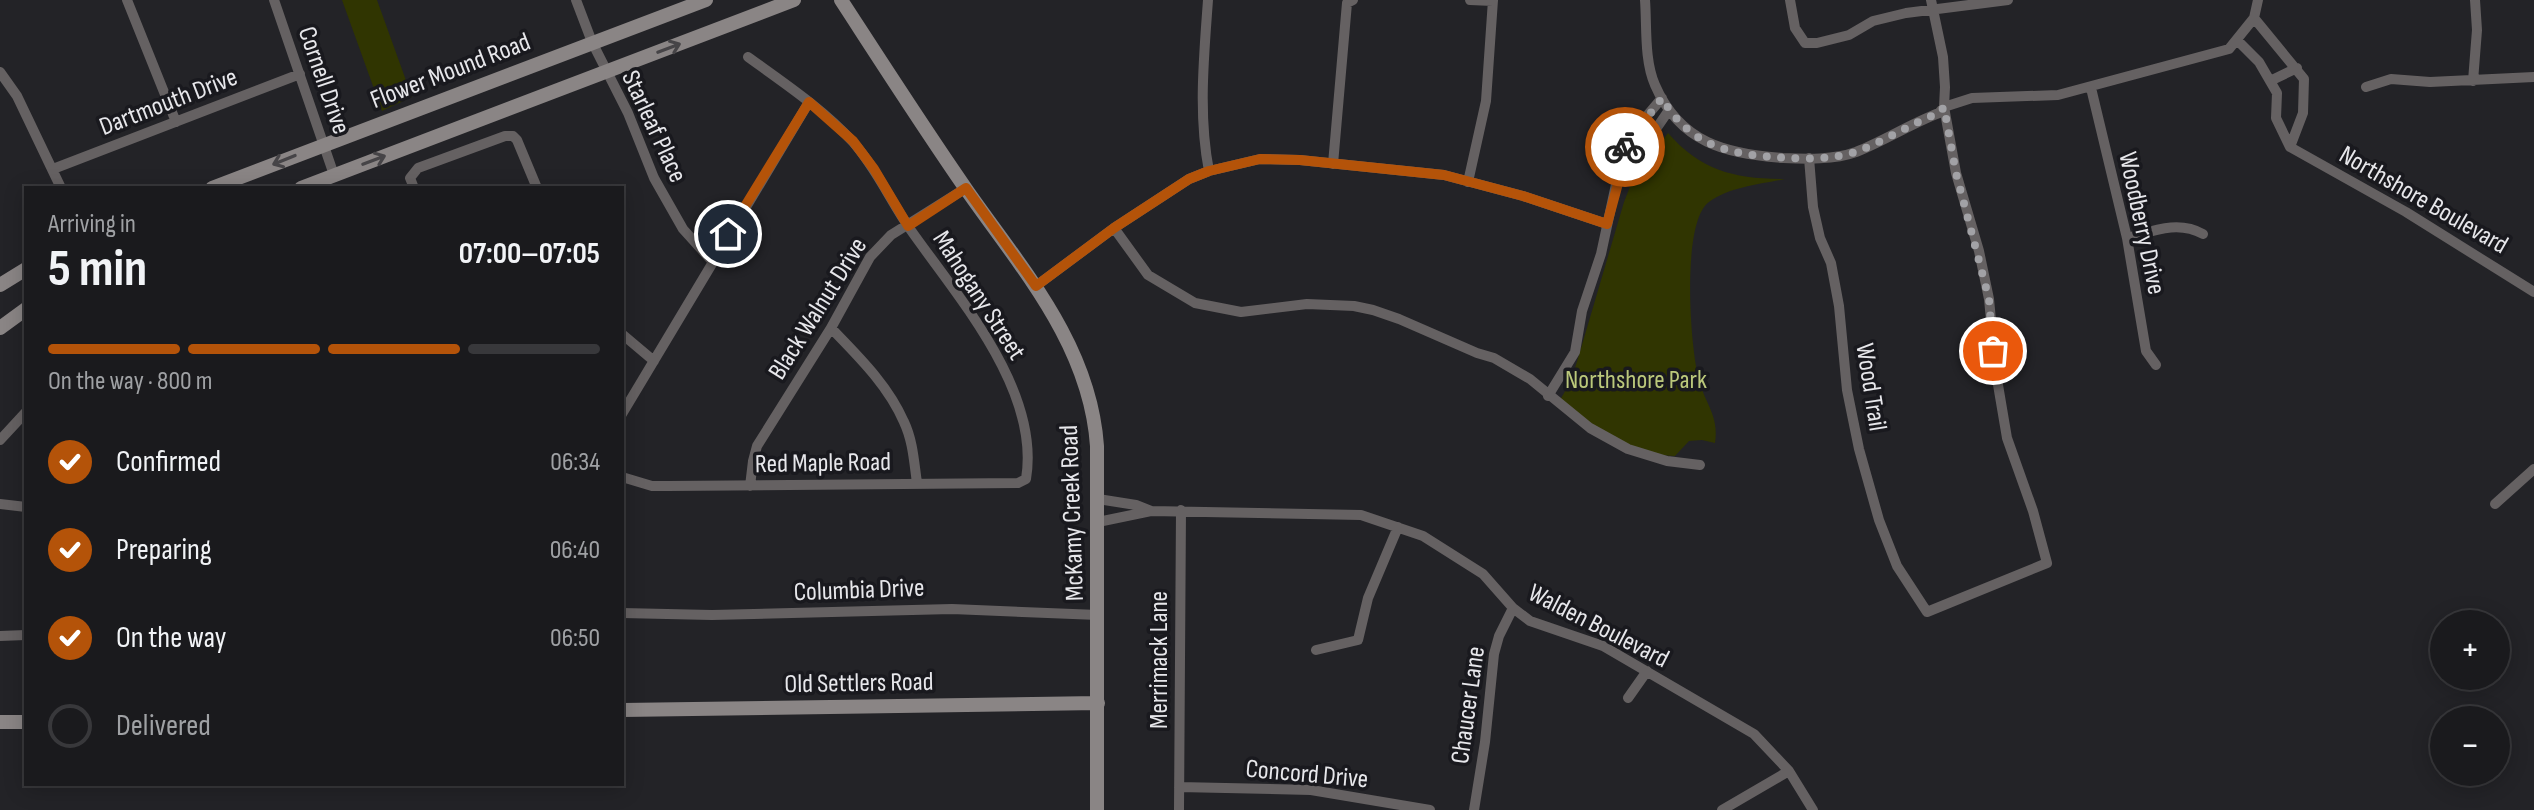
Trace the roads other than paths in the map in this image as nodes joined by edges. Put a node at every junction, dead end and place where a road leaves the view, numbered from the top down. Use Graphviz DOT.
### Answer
graph roads {
  1 [pos="127,0"];
  2 [pos="274,0"];
  3 [pos="576,0"];
  4 [pos="706,0"];
  5 [pos="794,0"];
  6 [pos="841,0"];
  7 [pos="1208,0"];
  8 [pos="1353,0"];
  9 [pos="1470,0"];
  10 [pos="1493,0"];
  11 [pos="1645,0"];
  12 [pos="1790,0"];
  13 [pos="2008,0"];
  14 [pos="2258,0"];
  15 [pos="2475,0"];
  16 [pos="1932,5"];
  17 [pos="2254,18"];
  18 [pos="2237,40"];
  19 [pos="592,42"];
  20 [pos="748,57"];
  21 [pos="2297,68"];
  22 [pos="0,72"];
  23 [pos="606,72"];
  24 [pos="300,74"];
  25 [pos="2534,77"];
  26 [pos="2270,81"];
  27 [pos="2473,81"];
  28 [pos="2366,87"];
  29 [pos="2091,88"];
  30 [pos="1662,98"];
  31 [pos="809,102"];
  32 [pos="1944,107"];
  33 [pos="1669,110"];
  34 [pos="176,122"];
  35 [pos="324,144"];
  36 [pos="2290,147"];
  37 [pos="1809,158"];
  38 [pos="1333,164"];
  39 [pos="1623,165"];
  40 [pos="53,169"];
  41 [pos="1209,171"];
  42 [pos="334,175"];
  43 [pos="1468,182"];
  44 [pos="412,183"];
  45 [pos="60,186"];
  46 [pos="217,186"];
  47 [pos="306,186"];
  48 [pos="536,186"];
  49 [pos="966,188"];
  50 [pos="1607,224"];
  51 [pos="908,226"];
  52 [pos="1114,228"];
  53 [pos="2203,234"];
  54 [pos="2127,238"];
  55 [pos="712,261"];
  56 [pos="24,270"];
  57 [pos="0,285"];
  58 [pos="1036,286"];
  59 [pos="2534,292"];
  60 [pos="24,310"];
  61 [pos="0,328"];
  62 [pos="831,328"];
  63 [pos="624,336"];
  64 [pos="654,361"];
  65 [pos="2156,365"];
  66 [pos="1548,396"];
  67 [pos="624,411"];
  68 [pos="24,414"];
  69 [pos="0,440"];
  70 [pos="1700,465"];
  71 [pos="2534,469"];
  72 [pos="624,478"];
  73 [pos="1026,479"];
  74 [pos="917,483"];
  75 [pos="750,486"];
  76 [pos="1098,499"];
  77 [pos="0,504"];
  78 [pos="2495,504"];
  79 [pos="24,507"];
  80 [pos="1181,510"];
  81 [pos="1151,511"];
  82 [pos="1098,522"];
  83 [pos="1398,527"];
  84 [pos="1513,608"];
  85 [pos="624,613"];
  86 [pos="1098,615"];
  87 [pos="24,635"];
  88 [pos="0,636"];
  89 [pos="1316,650"];
  90 [pos="1647,671"];
  91 [pos="1628,698"];
  92 [pos="1098,703"];
  93 [pos="624,710"];
  94 [pos="0,722"];
  95 [pos="24,722"];
  96 [pos="1789,771"];
  97 [pos="1179,787"];
  98 [pos="1097,810"];
  99 [pos="1179,810"];
  100 [pos="1430,810"];
  101 [pos="1474,810"];
  102 [pos="1722,810"];
  103 [pos="1813,810"];
  1 -- 34 [label="street"];
  2 -- 24 [label="street, Cornell Drive"];
  3 -- 19 [label="street, Starleaf Place"];
  4 -- 19 [label="street, Flower Mound Road"];
  23 -- 5 [label="street, one-way"];
  6 -- 49 [label="street, McKamy Creek Road"];
  7 -- 41 [label="street"];
  8 -- 38 [label="street"];
  9 -- 10 [label="street"];
  10 -- 43 [label="street"];
  11 -- 30 [label="street"];
  12 -- 16 [label="street"];
  13 -- 16 [label="street"];
  14 -- 17 [label="street"];
  15 -- 27 [label="street"];
  16 -- 32 [label="street"];
  17 -- 18 [label="street"];
  17 -- 21 [label="street"];
  18 -- 26 [label="street"];
  18 -- 29 [label="street"];
  19 -- 23 [label="street, Starleaf Place"];
  19 -- 35 [label="street, Flower Mound Road"];
  20 -- 31 [label="street, Mahogany Street"];
  21 -- 26 [label="street"];
  21 -- 36 [label="street"];
  22 -- 40 [label="street"];
  42 -- 23 [label="street, one-way"];
  23 -- 55 [label="street, Starleaf Place"];
  24 -- 34 [label="street, Dartmouth Drive"];
  24 -- 35 [label="street, Cornell Drive"];
  25 -- 27 [label="street"];
  26 -- 36 [label="street"];
  27 -- 28 [label="street"];
  29 -- 32 [label="street"];
  29 -- 54 [label="street, Woodberry Drive"];
  30 -- 33 [label="street"];
  30 -- 39 [label="street"];
  31 -- 51 [label="street, Mahogany Street"];
  31 -- 55 [label="street"];
  32 -- 37 [label="street"];
  32 -- 37 [label="street, Wood Trail"];
  33 -- 37 [label="street"];
  33 -- 39 [label="street"];
  34 -- 40 [label="street, Dartmouth Drive"];
  35 -- 42 [label="street, Cornell Drive"];
  35 -- 46 [label="street, Flower Mound Road, one-way"];
  36 -- 59 [label="street, Northshore Boulevard"];
  38 -- 41 [label="street"];
  38 -- 43 [label="street"];
  39 -- 50 [label="street"];
  40 -- 45 [label="street"];
  41 -- 52 [label="street"];
  42 -- 47 [label="street"];
  43 -- 50 [label="street"];
  44 -- 48 [label="street"];
  49 -- 51 [label="street, Black Walnut Drive"];
  49 -- 58 [label="street, McKamy Creek Road"];
  50 -- 66 [label="street"];
  51 -- 62 [label="street, Black Walnut Drive"];
  51 -- 73 [label="street, Mahogany Street"];
  52 -- 58 [label="street"];
  52 -- 66 [label="street"];
  53 -- 54 [label="street"];
  54 -- 65 [label="street, Woodberry Drive"];
  55 -- 64 [label="street"];
  56 -- 57 [label="street"];
  58 -- 76 [label="street, McKamy Creek Road"];
  60 -- 61 [label="street"];
  62 -- 74 [label="street"];
  62 -- 75 [label="street, Black Walnut Drive"];
  63 -- 64 [label="street"];
  64 -- 67 [label="street"];
  66 -- 70 [label="street"];
  68 -- 69 [label="street"];
  71 -- 78 [label="street"];
  72 -- 75 [label="street, Red Maple Road"];
  73 -- 74 [label="street, Red Maple Road"];
  74 -- 75 [label="street, Red Maple Road"];
  76 -- 81 [label="street, Walden Boulevard"];
  76 -- 82 [label="street, McKamy Creek Road"];
  77 -- 79 [label="street"];
  80 -- 81 [label="street, Walden Boulevard"];
  80 -- 83 [label="street, Walden Boulevard"];
  80 -- 97 [label="street, Merrimack Lane"];
  81 -- 82 [label="street, Walden Boulevard"];
  82 -- 86 [label="street, McKamy Creek Road"];
  83 -- 84 [label="street, Walden Boulevard"];
  83 -- 89 [label="street"];
  84 -- 90 [label="street, Walden Boulevard"];
  84 -- 101 [label="street, Chaucer Lane"];
  85 -- 86 [label="street, Columbia Drive"];
  86 -- 92 [label="street, McKamy Creek Road"];
  87 -- 88 [label="street"];
  90 -- 91 [label="street"];
  90 -- 96 [label="street, Walden Boulevard"];
  92 -- 93 [label="street, Old Settlers Road"];
  92 -- 98 [label="street, McKamy Creek Road"];
  94 -- 95 [label="street"];
  96 -- 102 [label="street"];
  96 -- 103 [label="street, Walden Boulevard"];
  97 -- 99 [label="street, Merrimack Lane"];
  97 -- 100 [label="street, Concord Drive"];
}
